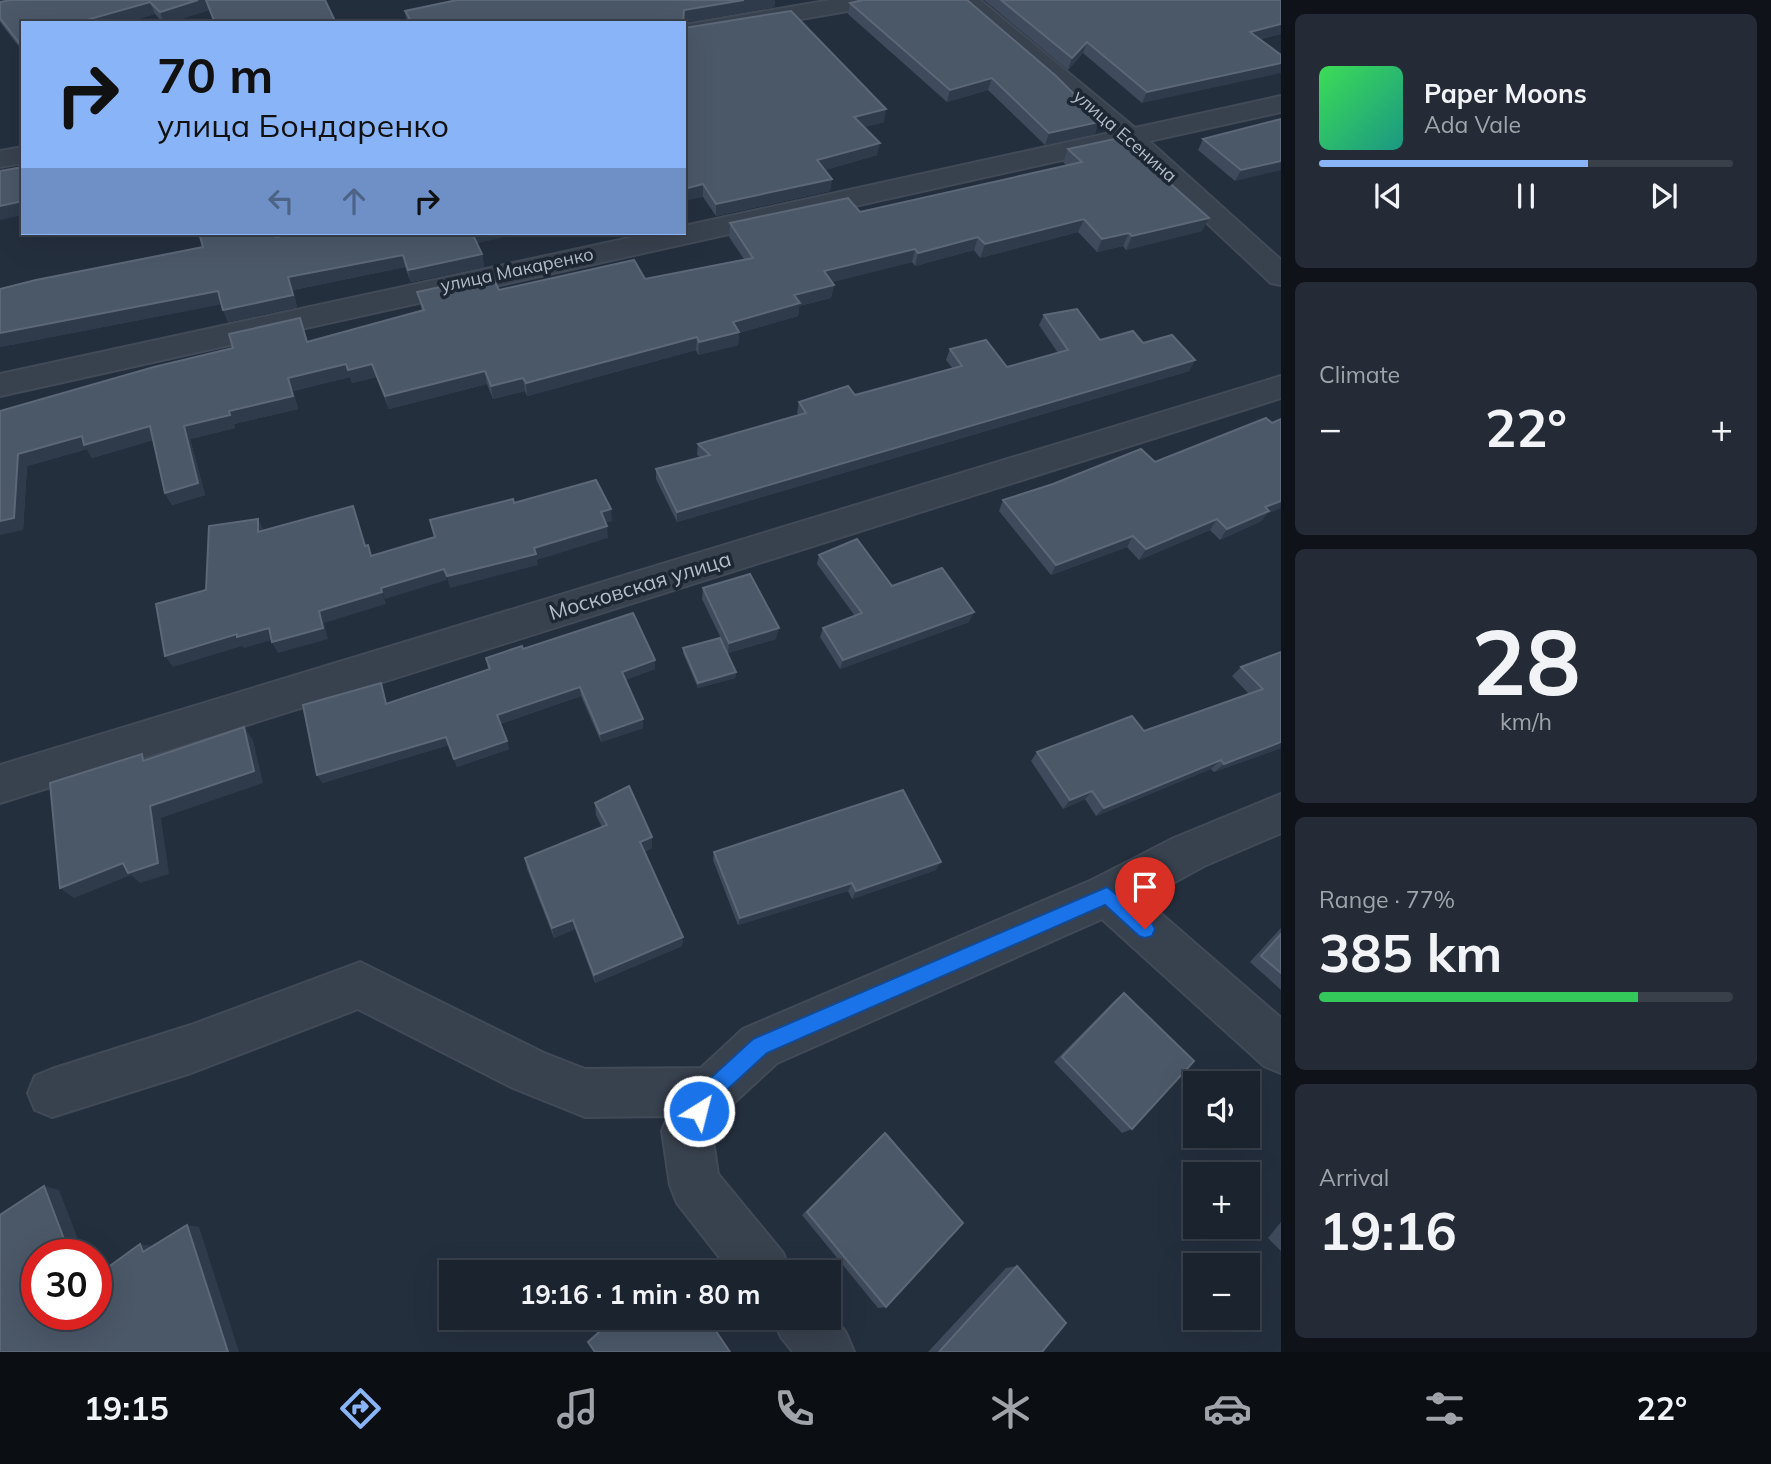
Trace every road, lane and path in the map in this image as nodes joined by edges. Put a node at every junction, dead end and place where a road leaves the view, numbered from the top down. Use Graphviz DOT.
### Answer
graph roads {
  1 [pos="871,0"];
  2 [pos="966,0"];
  3 [pos="686,32"];
  4 [pos="1281,104"];
  5 [pos="1129,136"];
  6 [pos="21,155"];
  7 [pos="0,159"];
  8 [pos="686,234"];
  9 [pos="680,235"];
  10 [pos="1281,276"];
  11 [pos="0,385"];
  12 [pos="1281,387"];
  13 [pos="0,784"];
  14 [pos="1281,813"];
  15 [pos="1107,895"];
  16 [pos="1281,1049"];
  17 [pos="710,1092"];
  18 [pos="52,1093"];
  19 [pos="754,1260"];
  20 [pos="810,1330"];
  21 [pos="827,1352"];
  1 -- 3 [label="street"];
  2 -- 5 [label="street, улица Есенина"];
  4 -- 5 [label="street, улица Макаренко"];
  5 -- 8 [label="street, улица Макаренко"];
  5 -- 10 [label="street, улица Есенина"];
  6 -- 7 [label="street"];
  9 -- 11 [label="street, улица Макаренко"];
  12 -- 13 [label="street, Московская улица"];
  14 -- 15 [label="street"];
  15 -- 16 [label="street"];
  15 -- 17 [label="street"];
  17 -- 18 [label="street"];
  17 -- 19 [label="street"];
  20 -- 21 [label="street"];
}
